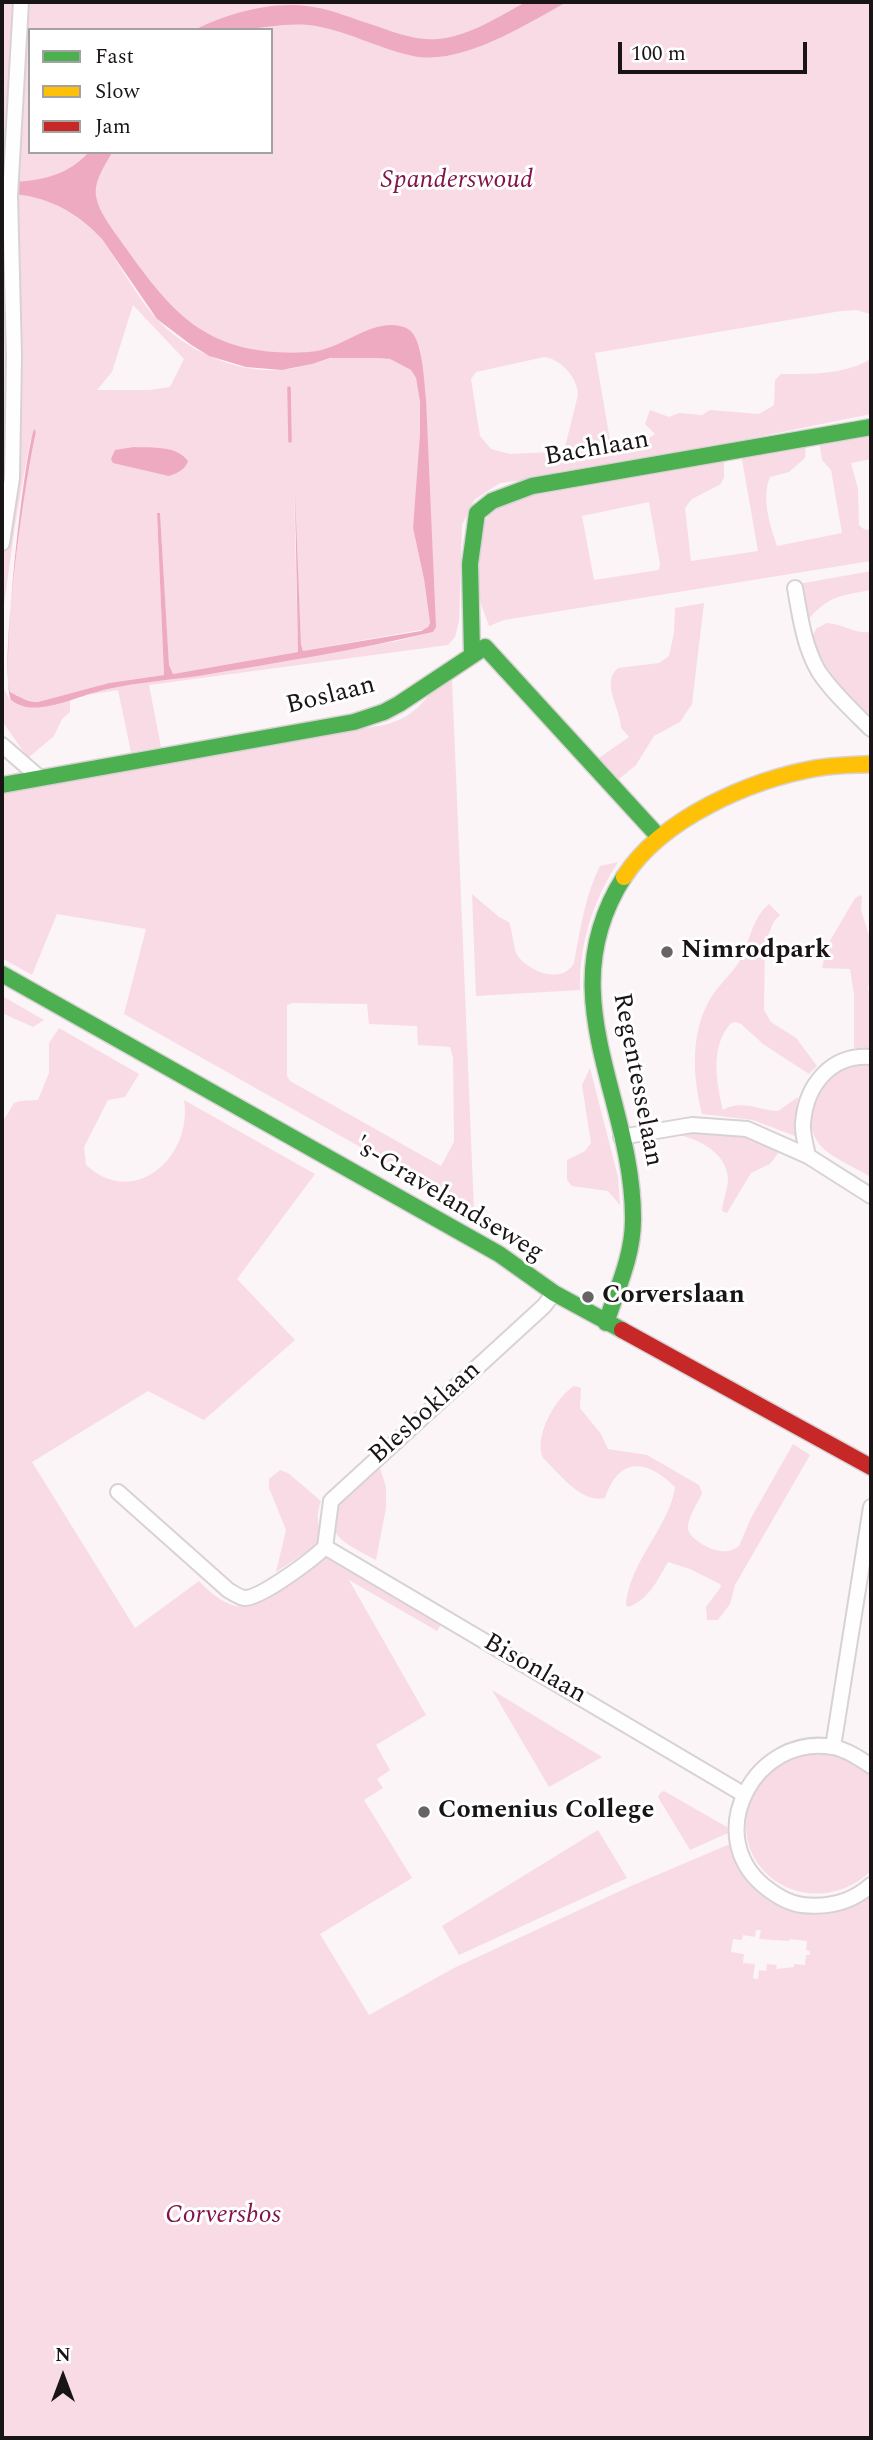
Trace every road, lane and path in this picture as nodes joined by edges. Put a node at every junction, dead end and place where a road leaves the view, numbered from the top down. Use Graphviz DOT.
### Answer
graph roads {
  1 [pos="21,2"];
  2 [pos="871,427"];
  3 [pos="2,543"];
  4 [pos="795,588"];
  5 [pos="472,654"];
  6 [pos="871,729"];
  7 [pos="2,745"];
  8 [pos="871,764"];
  9 [pos="40,778"];
  10 [pos="2,785"];
  11 [pos="659,837"];
  12 [pos="2,974"];
  13 [pos="871,1057"];
  14 [pos="621,1137"];
  15 [pos="808,1156"];
  16 [pos="871,1196"];
  17 [pos="554,1293"];
  18 [pos="606,1323"];
  19 [pos="871,1467"];
  20 [pos="118,1492"];
  21 [pos="871,1507"];
  22 [pos="325,1547"];
  23 [pos="833,1747"];
  24 [pos="871,1766"];
  25 [pos="743,1794"];
  26 [pos="871,1885"];
  1 -- 3 [label="street"];
  2 -- 5 [label="street, Bachlaan"];
  4 -- 6 [label="street"];
  5 -- 9 [label="street, Boslaan"];
  5 -- 11 [label="street"];
  7 -- 9 [label="street"];
  8 -- 11 [label="street, Regentesselaan"];
  9 -- 10 [label="street, Boslaan"];
  11 -- 14 [label="street, Regentesselaan"];
  12 -- 17 [label="street, 's-Gravelandseweg"];
  13 -- 15 [label="street"];
  14 -- 15 [label="street"];
  14 -- 18 [label="street, Regentesselaan"];
  15 -- 16 [label="street"];
  17 -- 18 [label="street, 's-Gravelandseweg"];
  17 -- 22 [label="street, Blesboklaan"];
  18 -- 19 [label="street, 's-Gravelandseweg"];
  20 -- 22 [label="street"];
  21 -- 23 [label="street"];
  22 -- 25 [label="street, Bisonlaan"];
  23 -- 24 [label="street"];
  23 -- 25 [label="street"];
  25 -- 26 [label="street"];
}
